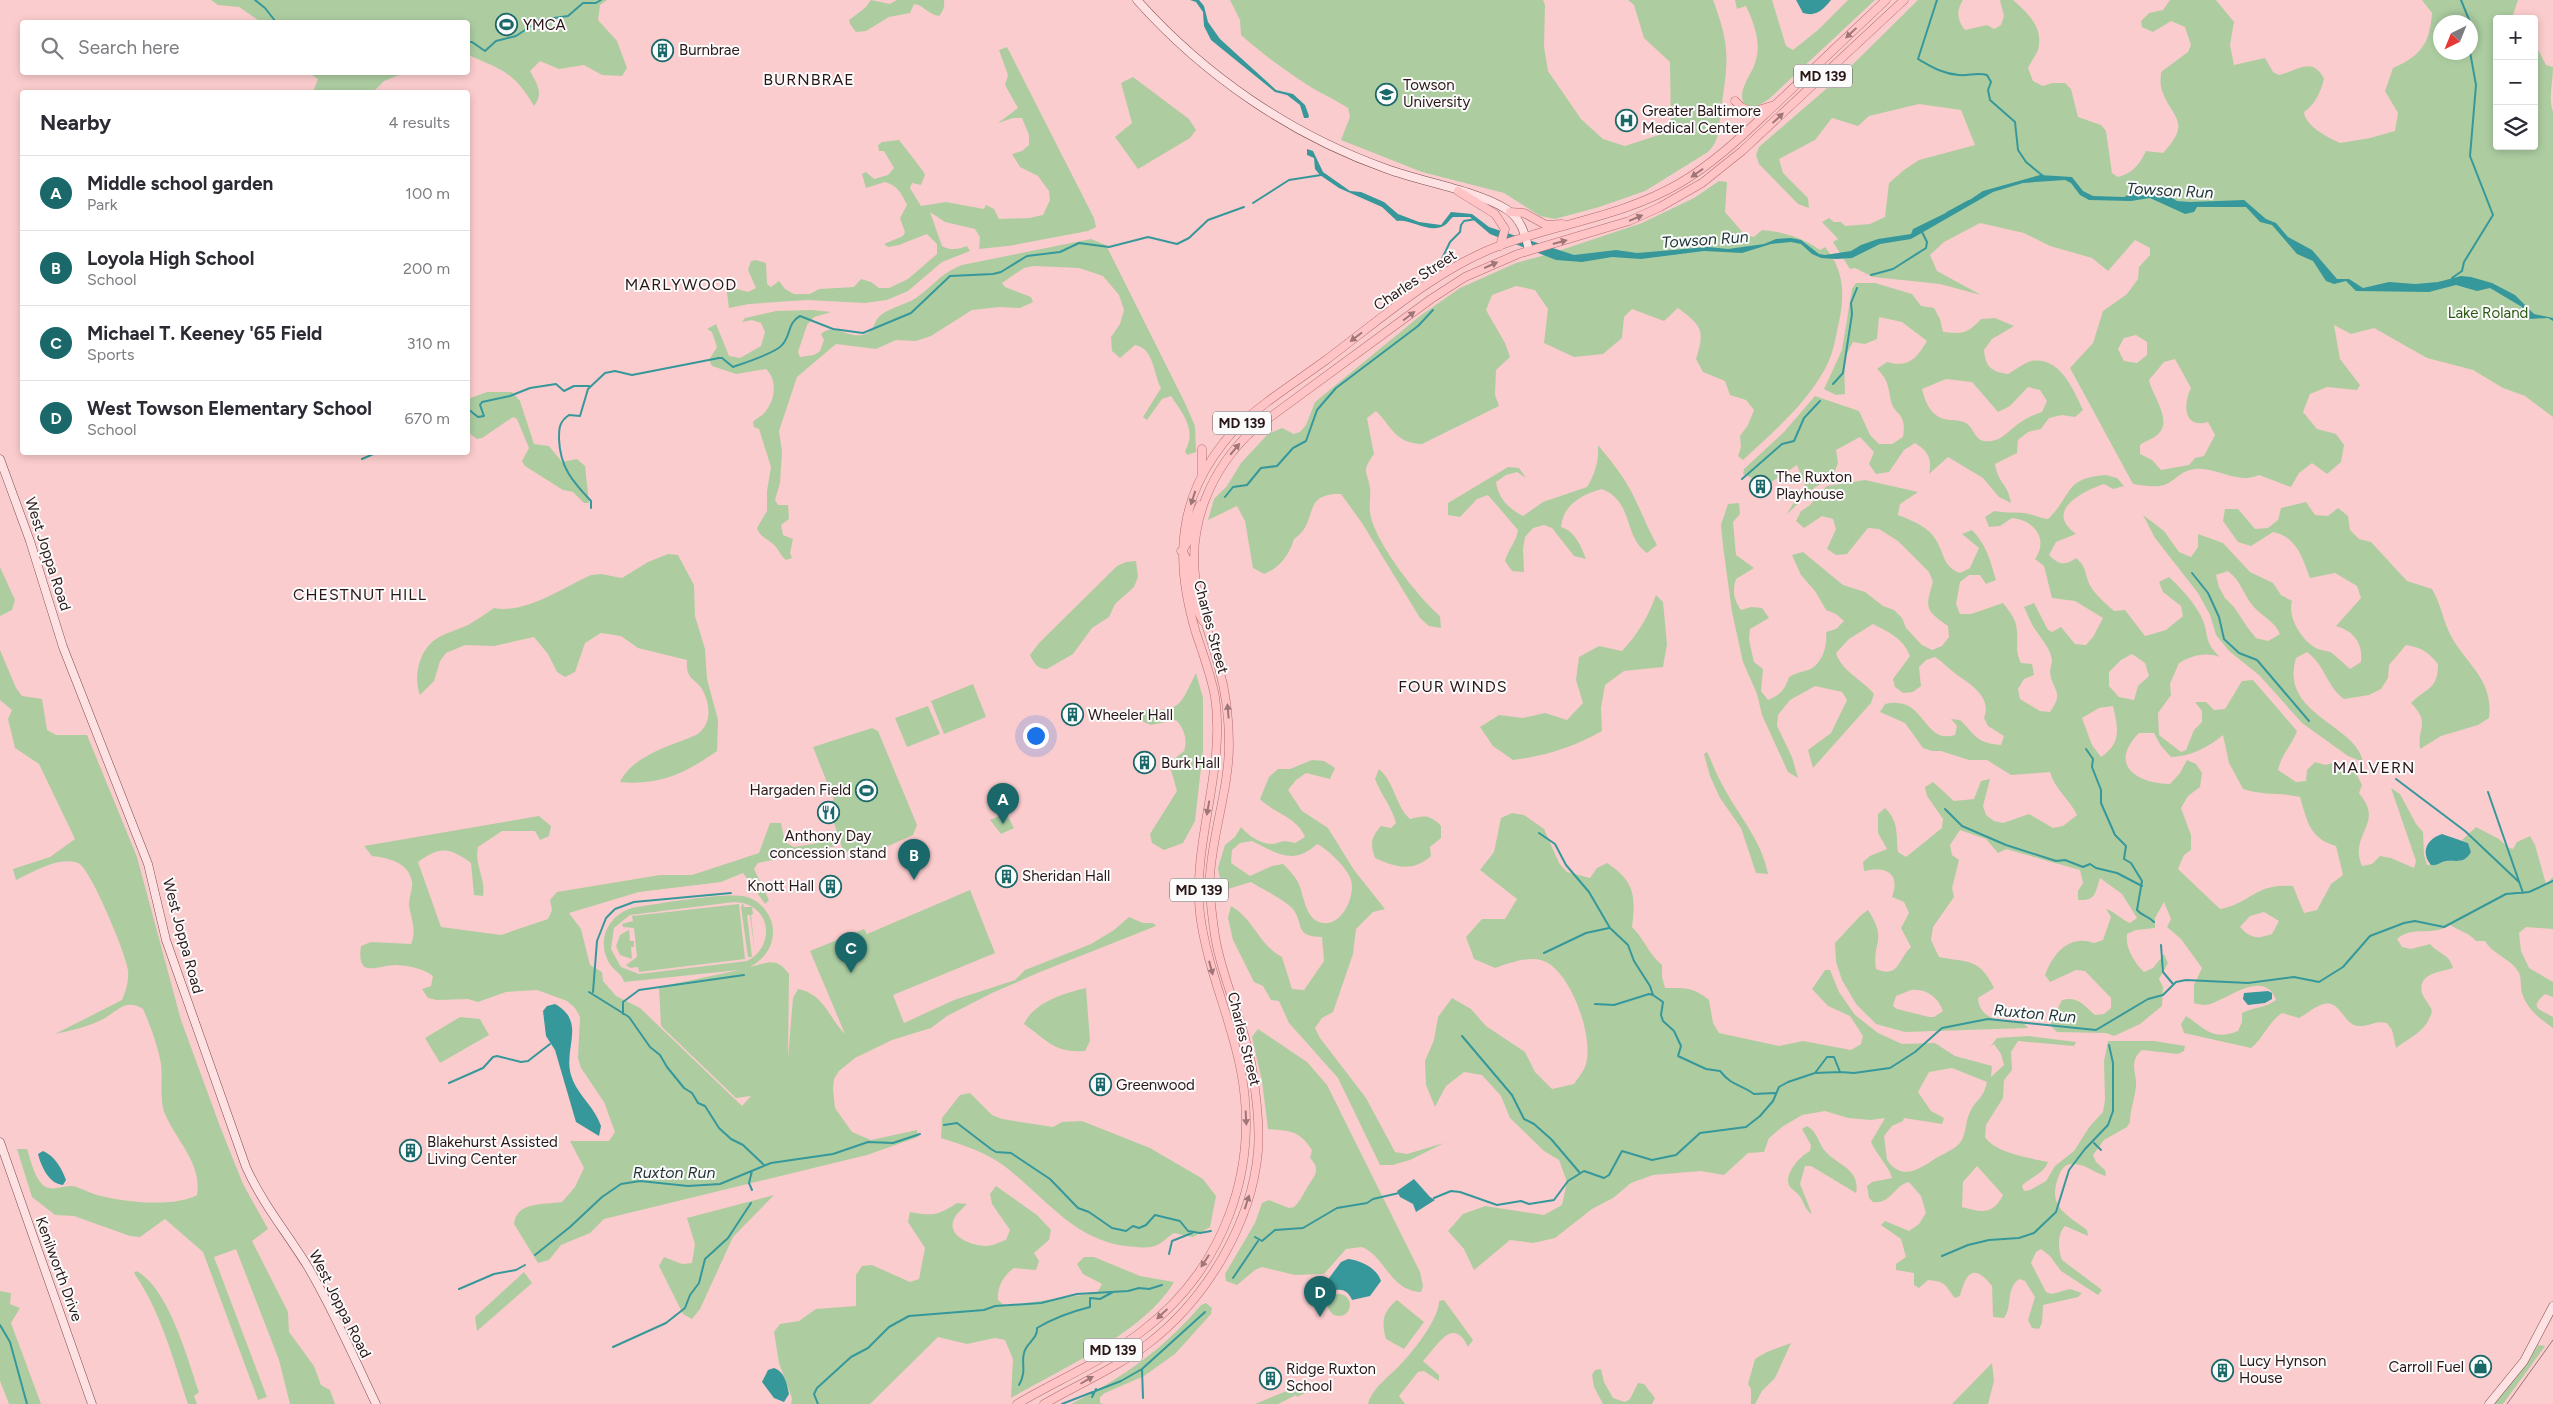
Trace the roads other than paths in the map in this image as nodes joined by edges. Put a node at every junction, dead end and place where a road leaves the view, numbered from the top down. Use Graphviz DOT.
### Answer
graph roads {
  1 [pos="1137,0"];
  2 [pos="1886,0"];
  3 [pos="1904,0"];
  4 [pos="1736,100"];
  5 [pos="1778,103"];
  6 [pos="1458,191"];
  7 [pos="1510,212"];
  8 [pos="1574,224"];
  9 [pos="1526,238"];
  10 [pos="1500,246"];
  11 [pos="1530,250"];
  12 [pos="1212,458"];
  13 [pos="0,459"];
  14 [pos="1202,476"];
  15 [pos="1208,490"];
  16 [pos="1182,551"];
  17 [pos="1207,626"];
  18 [pos="0,1142"];
  19 [pos="2553,1306"];
  20 [pos="92,1404"];
  21 [pos="376,1404"];
  22 [pos="1018,1404"];
  23 [pos="1044,1404"];
  24 [pos="2489,1404"];
  1 -- 6 [label="street"];
  2 -- 5 [label="main road, Charles Street / MD 139, one-way"];
  11 -- 3 [label="main road, Charles Street / MD 139, one-way"];
  4 -- 5 [label="main road"];
  5 -- 8 [label="main road, Charles Street / MD 139, one-way"];
  6 -- 7 [label="street"];
  6 -- 10 [label="main road"];
  7 -- 8 [label="main road"];
  7 -- 9 [label="street"];
  8 -- 9 [label="main road, Charles Street / MD 139"];
  9 -- 10 [label="main road, Charles Street / MD 139"];
  9 -- 11 [label="street"];
  10 -- 12 [label="main road, Charles Street / MD 139, one-way"];
  15 -- 11 [label="main road, Charles Street / MD 139, one-way"];
  12 -- 14 [label="main road, Charles Street / MD 139"];
  12 -- 14 [label="main road"];
  13 -- 21 [label="street, West Joppa Road"];
  14 -- 16 [label="main road, Charles Street / MD 139, one-way"];
  15 -- 16 [label="main road"];
  15 -- 17 [label="main road, Charles Street / MD 139"];
  16 -- 17 [label="main road"];
  16 -- 22 [label="main road, Charles Street / MD 139, one-way"];
  23 -- 17 [label="main road, Charles Street / MD 139, one-way"];
  18 -- 20 [label="street, Kenilworth Drive"];
  19 -- 24 [label="street"];
}
